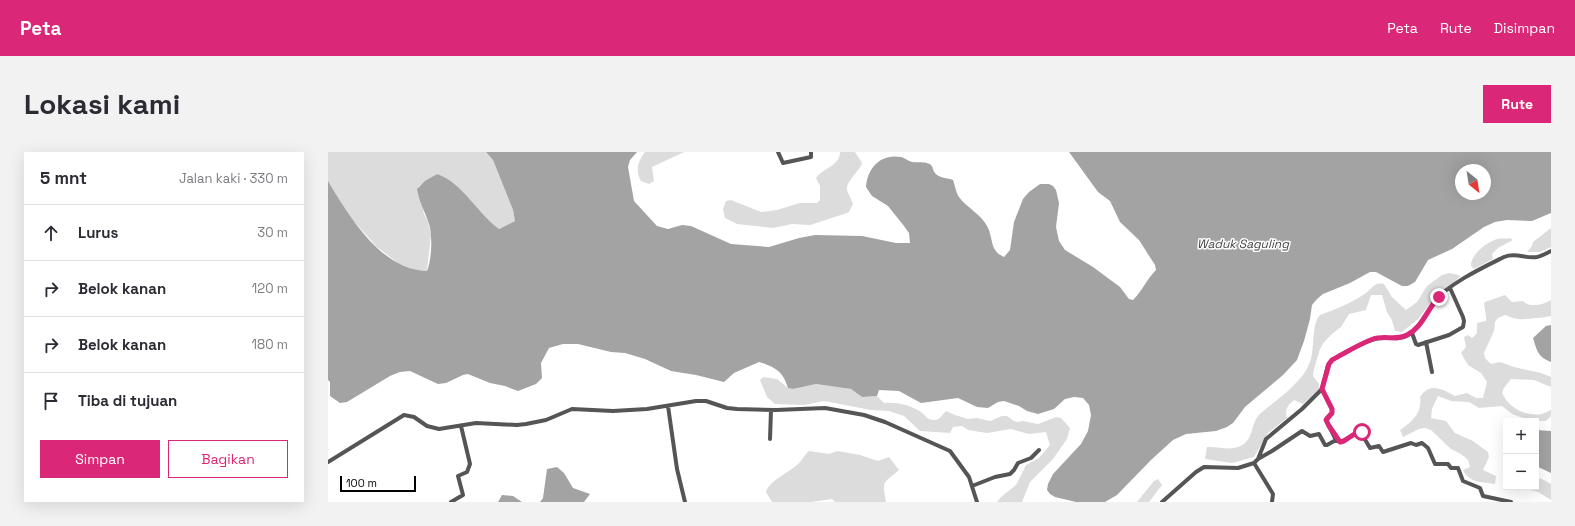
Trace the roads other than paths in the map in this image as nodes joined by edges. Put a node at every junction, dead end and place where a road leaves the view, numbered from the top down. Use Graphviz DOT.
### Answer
graph roads {
  1 [pos="778,152"];
  2 [pos="811,152"];
  3 [pos="1551,251"];
  4 [pos="1450,288"];
  5 [pos="1412,332"];
  6 [pos="1426,342"];
  7 [pos="1432,372"];
  8 [pos="1322,389"];
  9 [pos="668,406"];
  10 [pos="771,410"];
  11 [pos="461,426"];
  12 [pos="770,439"];
  13 [pos="1336,440"];
  14 [pos="1039,450"];
  15 [pos="1258,459"];
  16 [pos="328,462"];
  17 [pos="1254,463"];
  18 [pos="972,486"];
  19 [pos="451,502"];
  20 [pos="685,502"];
  21 [pos="977,502"];
  22 [pos="1162,502"];
  23 [pos="1272,502"];
  24 [pos="1511,502"];
  1 -- 2 [label="street"];
  3 -- 4 [label="street"];
  4 -- 5 [label="street"];
  4 -- 6 [label="street"];
  5 -- 6 [label="street"];
  5 -- 8 [label="street"];
  6 -- 7 [label="street"];
  8 -- 13 [label="street"];
  8 -- 15 [label="street"];
  9 -- 10 [label="street"];
  9 -- 11 [label="street"];
  9 -- 20 [label="street"];
  10 -- 12 [label="street"];
  10 -- 18 [label="street"];
  11 -- 16 [label="street"];
  11 -- 19 [label="street"];
  13 -- 15 [label="street"];
  13 -- 24 [label="street"];
  14 -- 18 [label="street"];
  15 -- 17 [label="street"];
  17 -- 22 [label="street"];
  17 -- 23 [label="street"];
  18 -- 21 [label="street"];
}
